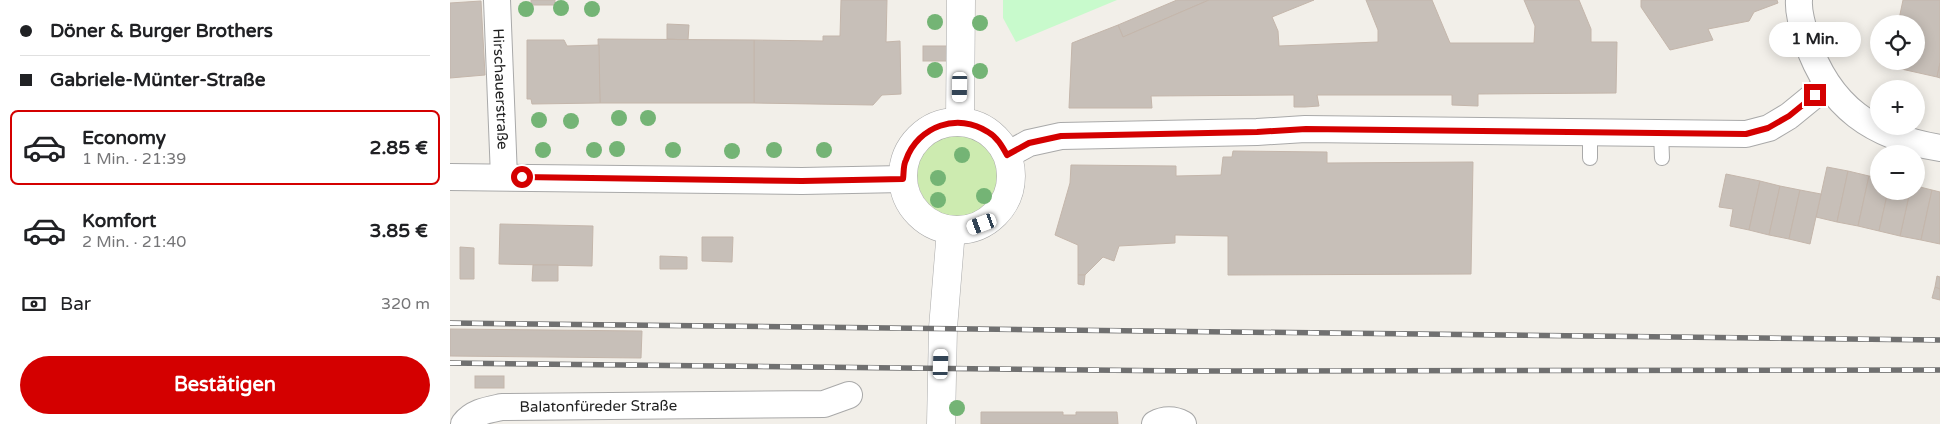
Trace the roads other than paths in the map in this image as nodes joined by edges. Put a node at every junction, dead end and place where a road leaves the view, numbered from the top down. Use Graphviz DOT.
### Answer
graph roads {
  1 [pos="497,0"];
  2 [pos="961,0"];
  3 [pos="1799,0"];
  4 [pos="1827,85"];
  5 [pos="960,122"];
  6 [pos="1940,148"];
  7 [pos="1007,155"];
  8 [pos="450,177"];
  9 [pos="504,177"];
  10 [pos="903,179"];
  11 [pos="951,230"];
  12 [pos="849,395"];
  13 [pos="745,414"];
  14 [pos="1190,423"];
  15 [pos="464,424"];
  16 [pos="942,424"];
  17 [pos="1156,424"];
  1 -- 9 [label="street, Hirschauerstraße"];
  2 -- 5 [label="street"];
  3 -- 4 [label="street"];
  4 -- 6 [label="street"];
  4 -- 7 [label="street"];
  5 -- 7 [label="street"];
  5 -- 10 [label="street"];
  7 -- 11 [label="street"];
  8 -- 9 [label="street"];
  9 -- 10 [label="street"];
  10 -- 11 [label="street"];
  11 -- 16 [label="street"];
  12 -- 13 [label="street, Balatonfüreder Straße"];
  13 -- 15 [label="street, Balatonfüreder Straße"];
  14 -- 17 [label="street"];
}
